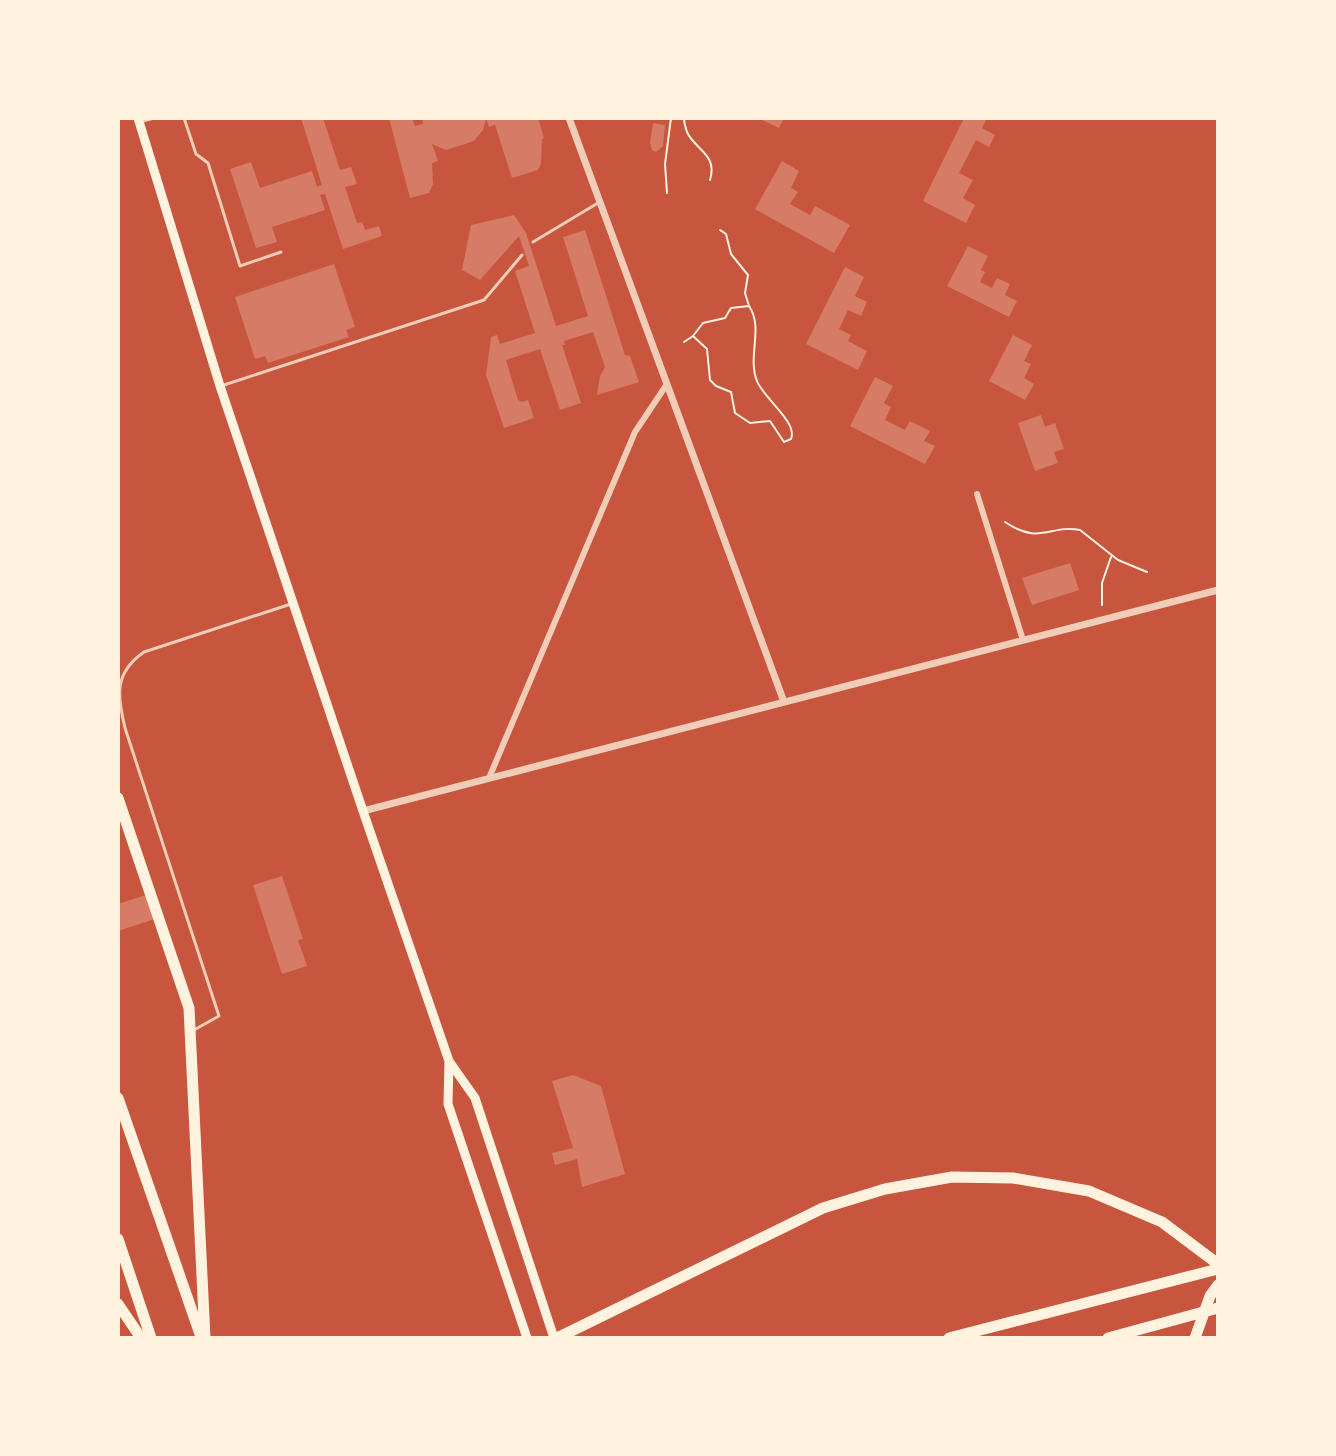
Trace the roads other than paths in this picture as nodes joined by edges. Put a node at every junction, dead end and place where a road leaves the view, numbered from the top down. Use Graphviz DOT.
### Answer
graph roads {
  1 [pos="154,118"];
  2 [pos="184,118"];
  3 [pos="569,118"];
  4 [pos="139,120"];
  5 [pos="600,202"];
  6 [pos="533,242"];
  7 [pos="281,252"];
  8 [pos="522,255"];
  9 [pos="667,384"];
  10 [pos="220,386"];
  11 [pos="977,494"];
  12 [pos="1218,590"];
  13 [pos="293,604"];
  14 [pos="1023,640"];
  15 [pos="784,702"];
  16 [pos="489,778"];
  17 [pos="118,798"];
  18 [pos="363,811"];
  19 [pos="190,1032"];
  20 [pos="449,1061"];
  21 [pos="118,1098"];
  22 [pos="118,1239"];
  23 [pos="1218,1267"];
  24 [pos="1218,1285"];
  25 [pos="118,1304"];
  26 [pos="1218,1308"];
  27 [pos="141,1338"];
  28 [pos="151,1338"];
  29 [pos="203,1338"];
  30 [pos="527,1338"];
  31 [pos="555,1338"];
  32 [pos="949,1338"];
  33 [pos="1108,1338"];
  34 [pos="1195,1338"];
  1 -- 4 [label="lane"];
  2 -- 7 [label="lane"];
  3 -- 5 [label="street"];
  4 -- 10 [label="main road"];
  5 -- 6 [label="lane"];
  5 -- 9 [label="street"];
  8 -- 10 [label="lane"];
  9 -- 15 [label="street"];
  9 -- 16 [label="street"];
  10 -- 13 [label="main road"];
  11 -- 14 [label="street"];
  12 -- 14 [label="street"];
  13 -- 18 [label="main road"];
  13 -- 19 [label="lane"];
  14 -- 15 [label="street"];
  15 -- 16 [label="street"];
  16 -- 18 [label="street"];
  17 -- 19 [label="highway"];
  18 -- 20 [label="main road"];
  19 -- 29 [label="highway"];
  20 -- 30 [label="main road"];
  20 -- 31 [label="main road"];
  21 -- 29 [label="highway"];
  22 -- 28 [label="highway"];
  23 -- 31 [label="highway"];
  23 -- 32 [label="highway"];
  24 -- 34 [label="highway"];
  25 -- 27 [label="highway"];
  26 -- 33 [label="highway"];
}
